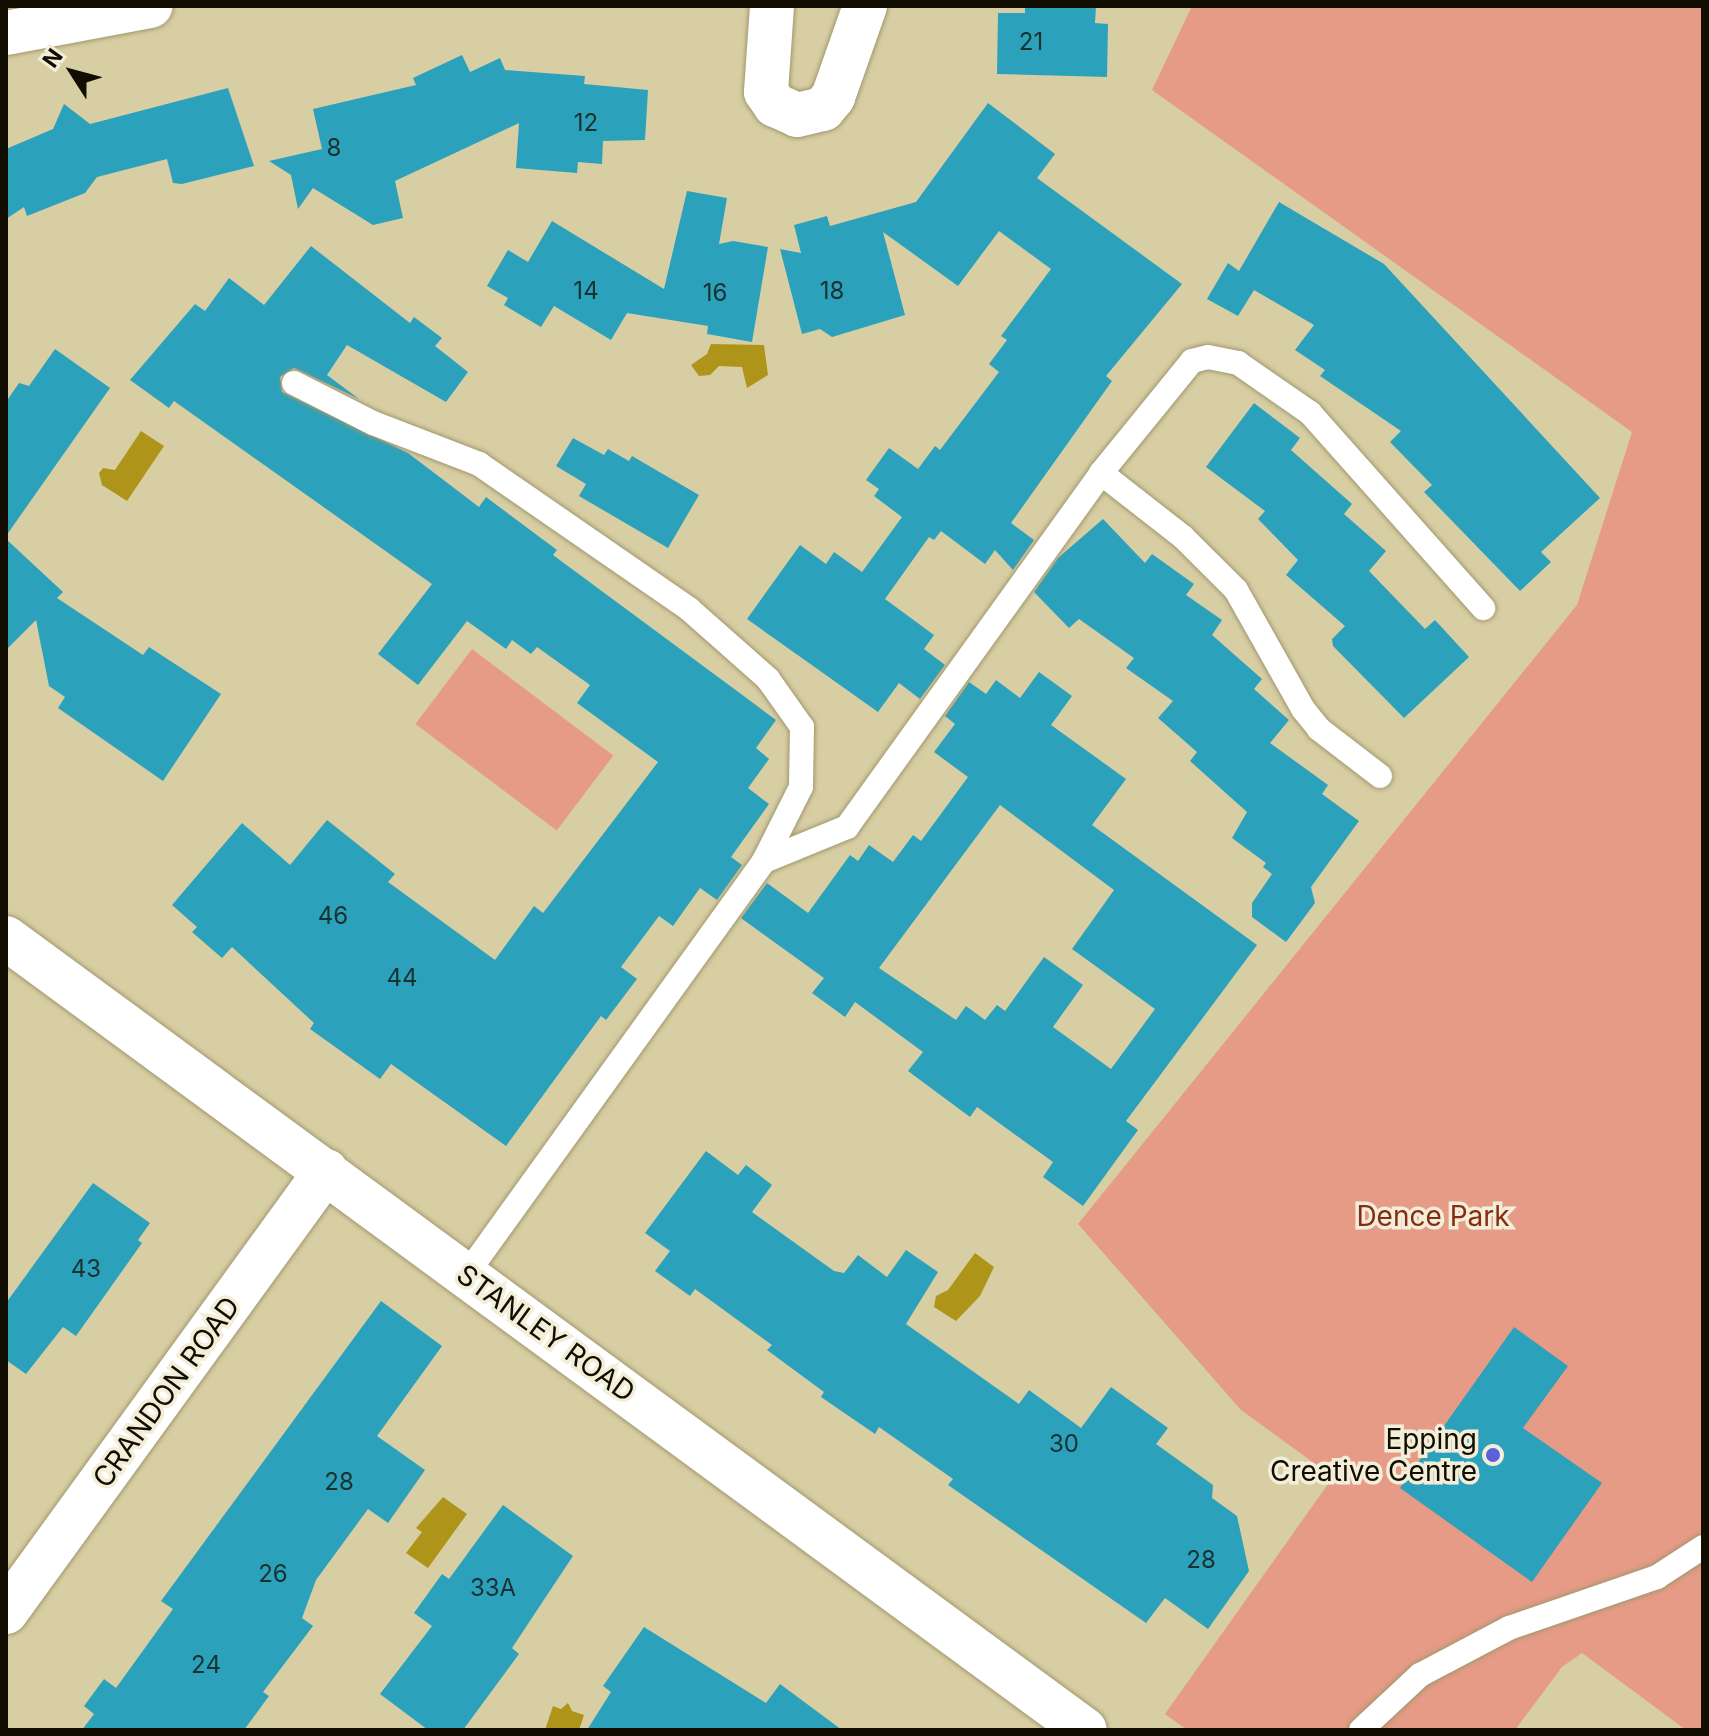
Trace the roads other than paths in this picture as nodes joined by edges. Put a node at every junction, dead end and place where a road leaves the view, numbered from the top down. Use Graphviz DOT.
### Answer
graph roads {
  1 [pos="150,6"];
  2 [pos="772,6"];
  3 [pos="865,6"];
  4 [pos="6,33"];
  5 [pos="294,383"];
  6 [pos="1101,473"];
  7 [pos="1483,608"];
  8 [pos="1380,776"];
  9 [pos="764,861"];
  10 [pos="6,938"];
  11 [pos="326,1171"];
  12 [pos="466,1275"];
  13 [pos="1703,1547"];
  14 [pos="6,1612"];
  15 [pos="1085,1730"];
  16 [pos="1361,1730"];
  1 -- 4 [label="street"];
  2 -- 3 [label="street"];
  5 -- 9 [label="lane"];
  6 -- 7 [label="lane"];
  6 -- 8 [label="lane"];
  6 -- 9 [label="lane"];
  9 -- 12 [label="lane"];
  10 -- 11 [label="street, STANLEY ROAD"];
  11 -- 12 [label="street, STANLEY ROAD"];
  11 -- 14 [label="street, CRANDON ROAD"];
  12 -- 15 [label="street, STANLEY ROAD"];
  13 -- 16 [label="lane"];
}
